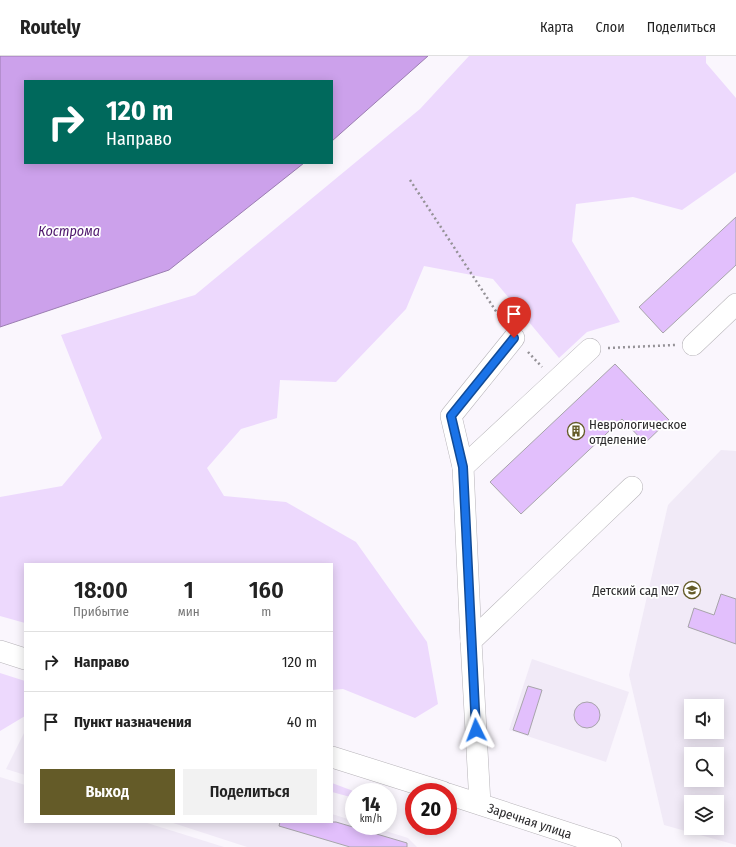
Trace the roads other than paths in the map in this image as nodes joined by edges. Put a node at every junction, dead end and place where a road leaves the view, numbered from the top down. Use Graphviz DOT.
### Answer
graph roads {
  1 [pos="736,304"];
  2 [pos="514,338"];
  3 [pos="693,345"];
  4 [pos="590,349"];
  5 [pos="463,467"];
  6 [pos="632,487"];
  7 [pos="471,641"];
  8 [pos="0,651"];
  9 [pos="24,659"];
  10 [pos="333,757"];
  11 [pos="414,783"];
  12 [pos="457,797"];
  13 [pos="480,804"];
  14 [pos="611,847"];
  1 -- 3 [label="street"];
  2 -- 5 [label="street"];
  4 -- 5 [label="street"];
  5 -- 7 [label="street"];
  6 -- 7 [label="street"];
  7 -- 13 [label="street"];
  8 -- 9 [label="street"];
  10 -- 11 [label="street"];
  12 -- 13 [label="street, Заречная улица"];
  13 -- 14 [label="street, Заречная улица"];
}
